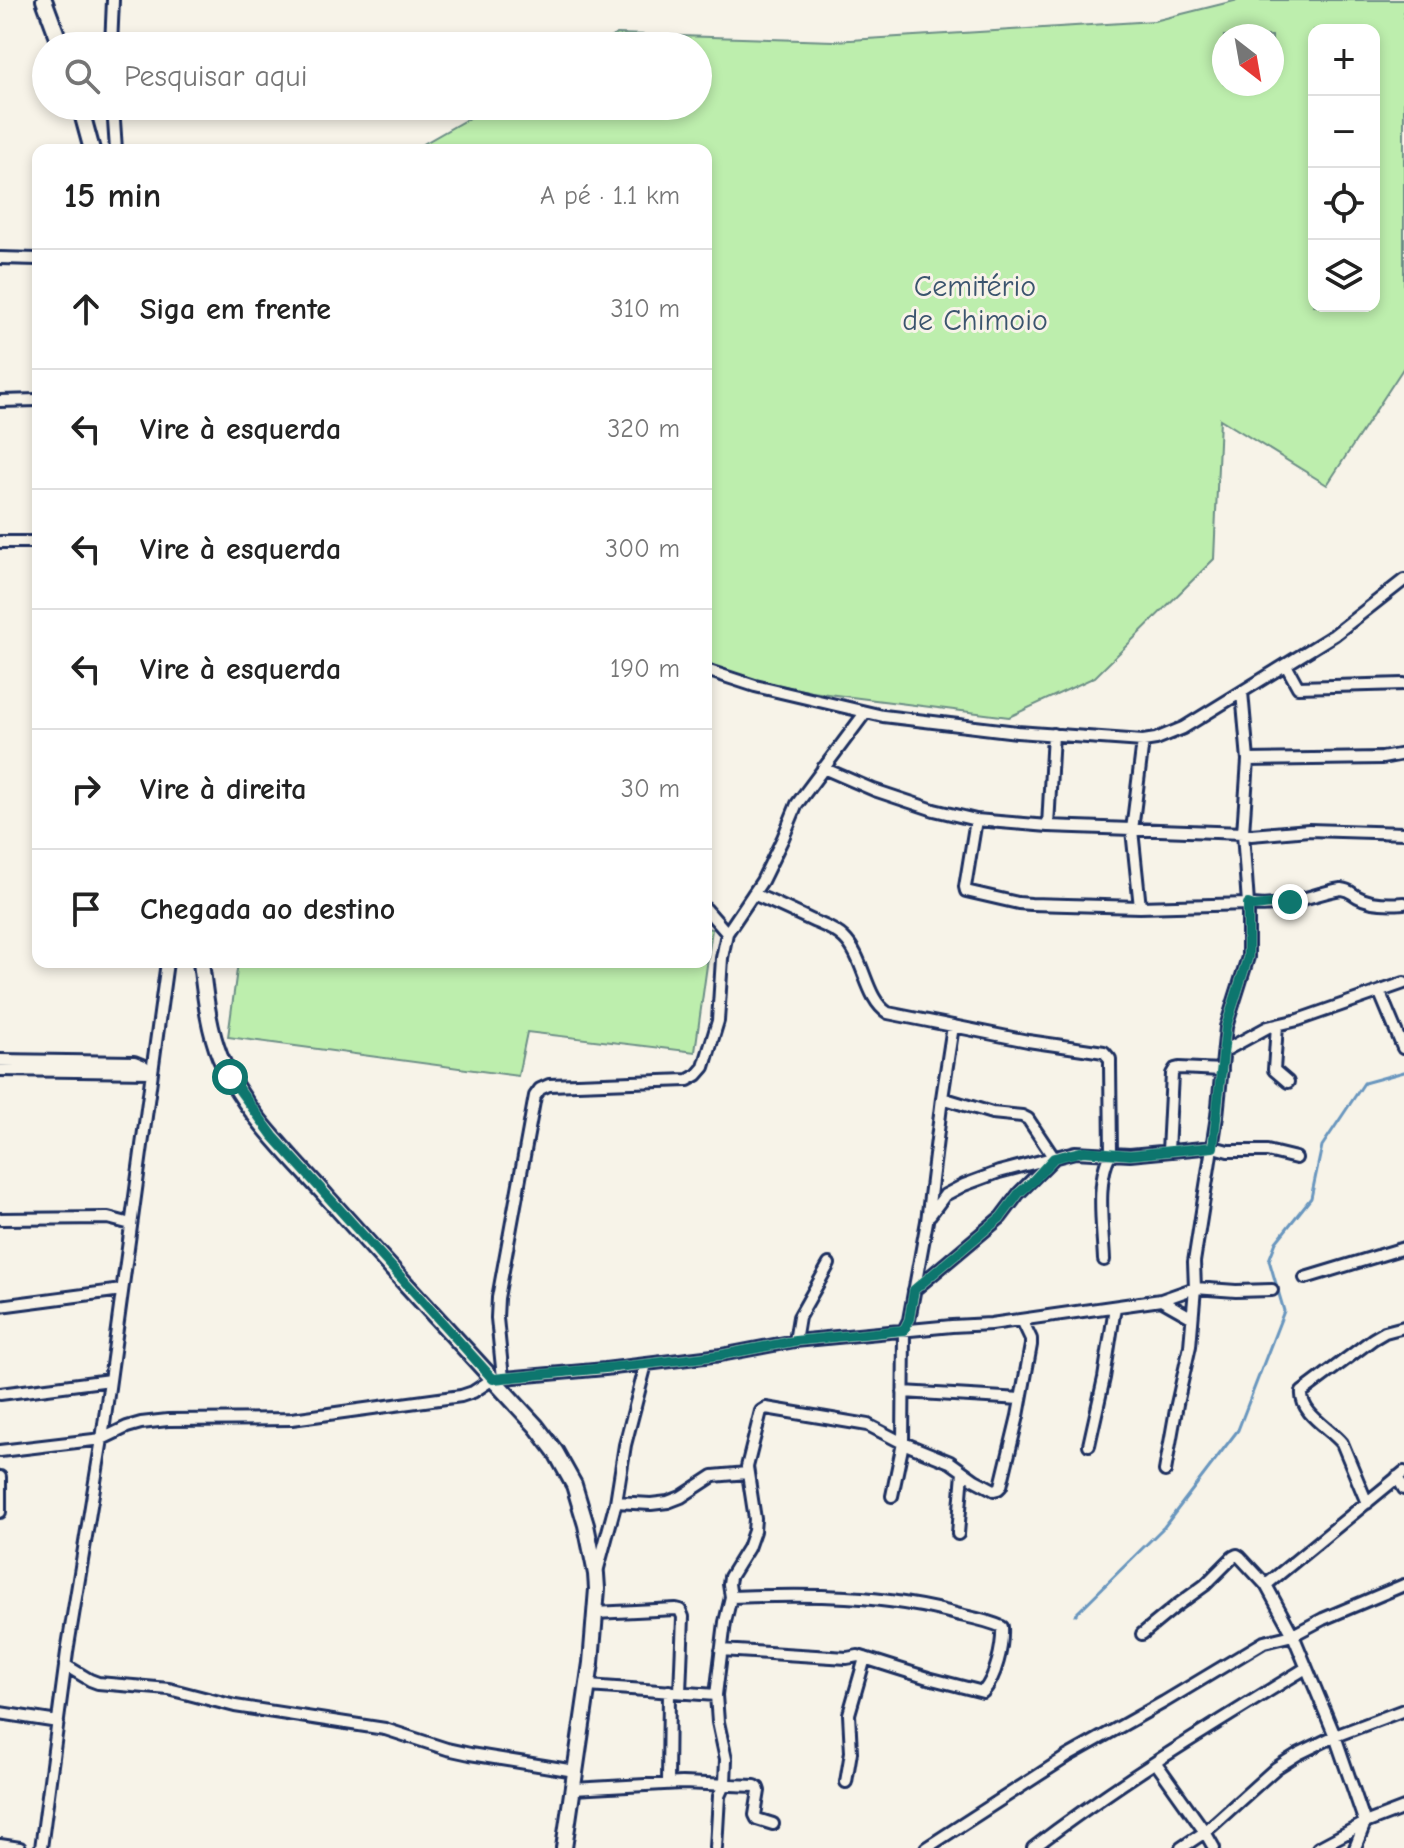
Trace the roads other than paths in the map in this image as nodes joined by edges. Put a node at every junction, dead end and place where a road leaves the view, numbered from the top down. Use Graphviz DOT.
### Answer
graph roads {
  1 [pos="44,0"];
  2 [pos="113,0"];
  3 [pos="56,32"];
  4 [pos="112,32"];
  5 [pos="84,120"];
  6 [pos="114,120"];
  7 [pos="90,144"];
  8 [pos="116,144"];
  9 [pos="0,258"];
  10 [pos="32,259"];
  11 [pos="32,400"];
  12 [pos="0,401"];
  13 [pos="0,542"];
  14 [pos="32,542"];
  15 [pos="1404,580"];
  16 [pos="1286,665"];
  17 [pos="712,672"];
  18 [pos="1404,684"];
  19 [pos="1242,692"];
  20 [pos="865,713"];
  21 [pos="1053,734"];
  22 [pos="1143,741"];
  23 [pos="1404,754"];
  24 [pos="1248,760"];
  25 [pos="823,768"];
  26 [pos="976,820"];
  27 [pos="1048,826"];
  28 [pos="1132,830"];
  29 [pos="1243,833"];
  30 [pos="1404,833"];
  31 [pos="753,894"];
  32 [pos="1404,903"];
  33 [pos="1248,904"];
  34 [pos="1140,907"];
  35 [pos="712,916"];
  36 [pos="727,933"];
  37 [pos="166,968"];
  38 [pos="202,968"];
  39 [pos="1404,983"];
  40 [pos="1380,993"];
  41 [pos="1277,1025"];
  42 [pos="953,1026"];
  43 [pos="1403,1048"];
  44 [pos="1224,1051"];
  45 [pos="0,1060"];
  46 [pos="0,1070"];
  47 [pos="1222,1070"];
  48 [pos="149,1072"];
  49 [pos="1288,1082"];
  50 [pos="942,1098"];
  51 [pos="1213,1147"];
  52 [pos="1168,1151"];
  53 [pos="1111,1153"];
  54 [pos="1054,1158"];
  55 [pos="1296,1158"];
  56 [pos="0,1219"];
  57 [pos="927,1221"];
  58 [pos="131,1224"];
  59 [pos="1404,1248"];
  60 [pos="1104,1260"];
  61 [pos="829,1264"];
  62 [pos="1305,1278"];
  63 [pos="1195,1288"];
  64 [pos="122,1290"];
  65 [pos="914,1290"];
  66 [pos="1272,1290"];
  67 [pos="1161,1300"];
  68 [pos="0,1306"];
  69 [pos="1115,1307"];
  70 [pos="1191,1317"];
  71 [pos="1022,1320"];
  72 [pos="1404,1327"];
  73 [pos="904,1330"];
  74 [pos="795,1341"];
  75 [pos="646,1364"];
  76 [pos="498,1378"];
  77 [pos="110,1380"];
  78 [pos="903,1392"];
  79 [pos="0,1394"];
  80 [pos="1021,1399"];
  81 [pos="102,1439"];
  82 [pos="903,1443"];
  83 [pos="1089,1445"];
  84 [pos="0,1451"];
  85 [pos="1165,1471"];
  86 [pos="963,1472"];
  87 [pos="747,1473"];
  88 [pos="1400,1475"];
  89 [pos="0,1477"];
  90 [pos="1404,1489"];
  91 [pos="892,1496"];
  92 [pos="616,1502"];
  93 [pos="1367,1503"];
  94 [pos="0,1512"];
  95 [pos="958,1534"];
  96 [pos="596,1574"];
  97 [pos="1266,1585"];
  98 [pos="1404,1585"];
  99 [pos="731,1597"];
  100 [pos="595,1613"];
  101 [pos="1142,1634"];
  102 [pos="1293,1635"];
  103 [pos="721,1650"];
  104 [pos="865,1658"];
  105 [pos="65,1665"];
  106 [pos="1306,1668"];
  107 [pos="588,1686"];
  108 [pos="674,1691"];
  109 [pos="716,1695"];
  110 [pos="1404,1710"];
  111 [pos="0,1713"];
  112 [pos="58,1722"];
  113 [pos="1335,1736"];
  114 [pos="1156,1763"];
  115 [pos="575,1771"];
  116 [pos="846,1782"];
  117 [pos="668,1783"];
  118 [pos="725,1783"];
  119 [pos="573,1789"];
  120 [pos="1404,1808"];
  121 [pos="1365,1823"];
  122 [pos="773,1824"];
  123 [pos="1205,1832"];
  124 [pos="0,1845"];
  125 [pos="20,1848"];
  126 [pos="41,1848"];
  127 [pos="564,1848"];
  128 [pos="716,1848"];
  129 [pos="926,1848"];
  130 [pos="1033,1848"];
  131 [pos="1181,1848"];
  132 [pos="1214,1848"];
  133 [pos="1318,1848"];
  134 [pos="1355,1848"];
  1 -- 3 [label="street"];
  2 -- 4 [label="street"];
  5 -- 7 [label="street"];
  6 -- 8 [label="street"];
  9 -- 10 [label="street"];
  11 -- 12 [label="street"];
  13 -- 14 [label="street"];
  15 -- 16 [label="street"];
  16 -- 18 [label="street"];
  16 -- 19 [label="street"];
  17 -- 20 [label="street"];
  19 -- 22 [label="street"];
  19 -- 24 [label="street"];
  20 -- 21 [label="street"];
  20 -- 25 [label="street"];
  21 -- 22 [label="street"];
  21 -- 27 [label="street"];
  22 -- 28 [label="street"];
  23 -- 24 [label="street"];
  24 -- 29 [label="street"];
  25 -- 26 [label="street"];
  25 -- 31 [label="street"];
  26 -- 27 [label="street"];
  26 -- 34 [label="street"];
  27 -- 28 [label="street"];
  28 -- 29 [label="street"];
  28 -- 34 [label="street"];
  29 -- 30 [label="street"];
  29 -- 33 [label="street"];
  31 -- 36 [label="street"];
  31 -- 42 [label="street"];
  32 -- 33 [label="street"];
  33 -- 34 [label="street"];
  33 -- 44 [label="street"];
  35 -- 36 [label="street"];
  36 -- 76 [label="street"];
  37 -- 48 [label="street"];
  38 -- 76 [label="street"];
  39 -- 40 [label="street"];
  40 -- 41 [label="street"];
  40 -- 43 [label="street"];
  41 -- 44 [label="street"];
  41 -- 49 [label="street"];
  42 -- 50 [label="street"];
  42 -- 53 [label="street"];
  44 -- 47 [label="street"];
  45 -- 48 [label="street"];
  46 -- 48 [label="street"];
  47 -- 51 [label="street"];
  47 -- 52 [label="street"];
  48 -- 58 [label="street"];
  50 -- 54 [label="street"];
  50 -- 57 [label="street"];
  51 -- 52 [label="street"];
  51 -- 55 [label="street"];
  51 -- 63 [label="street"];
  52 -- 53 [label="street"];
  53 -- 54 [label="street"];
  53 -- 60 [label="street"];
  54 -- 57 [label="street"];
  54 -- 65 [label="street"];
  56 -- 58 [label="street"];
  57 -- 65 [label="street"];
  58 -- 64 [label="street"];
  59 -- 62 [label="street"];
  61 -- 74 [label="street"];
  63 -- 66 [label="street"];
  63 -- 67 [label="street"];
  63 -- 70 [label="street"];
  64 -- 68 [label="street"];
  64 -- 77 [label="street"];
  65 -- 73 [label="street"];
  67 -- 69 [label="street"];
  67 -- 70 [label="street"];
  69 -- 71 [label="street"];
  69 -- 83 [label="street"];
  70 -- 85 [label="street"];
  71 -- 73 [label="street"];
  71 -- 80 [label="street"];
  72 -- 93 [label="street"];
  73 -- 74 [label="street"];
  73 -- 78 [label="street"];
  74 -- 75 [label="street"];
  75 -- 76 [label="street"];
  75 -- 92 [label="street"];
  76 -- 81 [label="street"];
  76 -- 96 [label="street"];
  77 -- 79 [label="street"];
  77 -- 81 [label="street"];
  78 -- 80 [label="street"];
  78 -- 82 [label="street"];
  80 -- 86 [label="street"];
  81 -- 84 [label="street"];
  81 -- 105 [label="street"];
  82 -- 86 [label="street"];
  82 -- 87 [label="street"];
  82 -- 91 [label="street"];
  86 -- 95 [label="street"];
  87 -- 92 [label="street"];
  87 -- 99 [label="street"];
  88 -- 90 [label="street"];
  88 -- 93 [label="street"];
  89 -- 94 [label="street"];
  92 -- 96 [label="street"];
  93 -- 97 [label="street"];
  96 -- 100 [label="street"];
  97 -- 101 [label="street"];
  97 -- 102 [label="street"];
  98 -- 102 [label="street"];
  99 -- 103 [label="street"];
  99 -- 104 [label="street"];
  100 -- 107 [label="street"];
  100 -- 108 [label="street"];
  102 -- 106 [label="street"];
  102 -- 129 [label="street"];
  103 -- 104 [label="street"];
  103 -- 109 [label="street"];
  104 -- 116 [label="street"];
  105 -- 112 [label="street"];
  105 -- 115 [label="street"];
  106 -- 113 [label="street"];
  106 -- 114 [label="street"];
  107 -- 108 [label="street"];
  107 -- 115 [label="street"];
  108 -- 109 [label="street"];
  108 -- 117 [label="street"];
  109 -- 118 [label="street"];
  110 -- 113 [label="street"];
  111 -- 112 [label="street"];
  112 -- 126 [label="street"];
  113 -- 121 [label="street"];
  113 -- 123 [label="street"];
  114 -- 123 [label="street"];
  114 -- 130 [label="street"];
  115 -- 119 [label="street"];
  117 -- 118 [label="street"];
  117 -- 119 [label="street"];
  118 -- 122 [label="street"];
  118 -- 128 [label="street"];
  119 -- 127 [label="street"];
  120 -- 121 [label="street"];
  121 -- 133 [label="street"];
  121 -- 134 [label="street"];
  123 -- 131 [label="street"];
  123 -- 132 [label="street"];
  124 -- 125 [label="street"];
}
